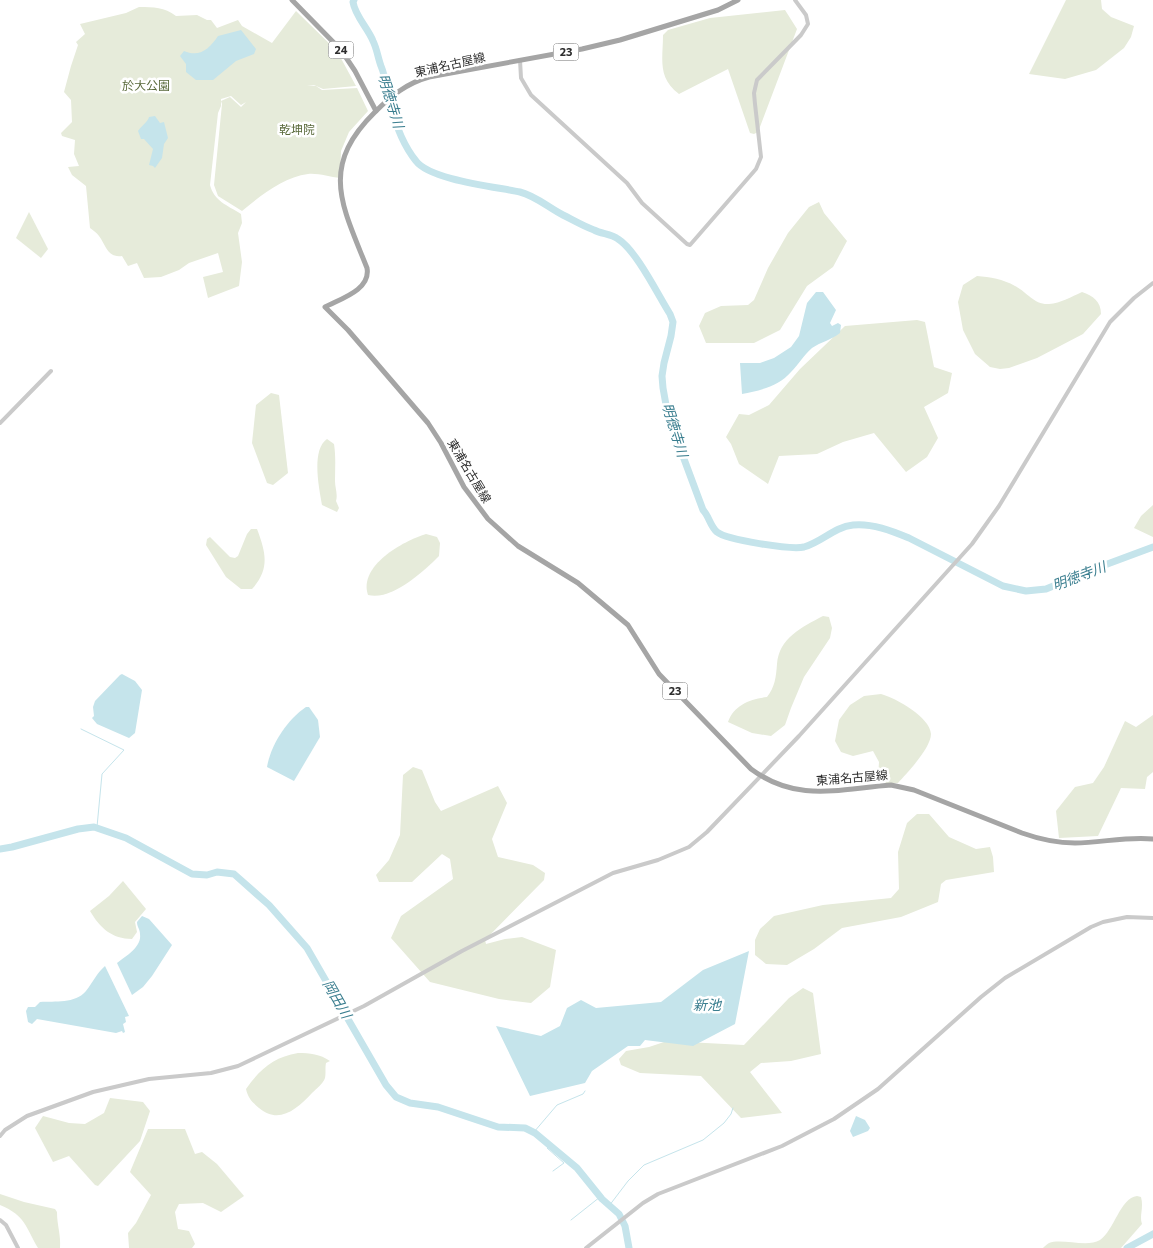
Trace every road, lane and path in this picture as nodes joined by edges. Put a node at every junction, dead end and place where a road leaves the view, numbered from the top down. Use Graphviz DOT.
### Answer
graph roads {
  1 [pos="292,0"];
  2 [pos="738,0"];
  3 [pos="795,0"];
  4 [pos="520,60"];
  5 [pos="376,111"];
  6 [pos="1153,283"];
  7 [pos="51,371"];
  8 [pos="0,423"];
  9 [pos="760,776"];
  10 [pos="1153,839"];
  11 [pos="1153,918"];
  12 [pos="0,1126"];
  13 [pos="5,1130"];
  14 [pos="0,1136"];
  15 [pos="0,1220"];
  16 [pos="18,1248"];
  17 [pos="586,1248"];
  1 -- 5 [label="main road, 24"];
  2 -- 4 [label="main road, 東浦名古屋線 / 23"];
  3 -- 4 [label="street"];
  4 -- 5 [label="main road, 東浦名古屋線 / 23"];
  5 -- 9 [label="main road, 東浦名古屋線 / 23"];
  6 -- 9 [label="street"];
  7 -- 8 [label="street"];
  9 -- 10 [label="main road, 東浦名古屋線 / 23"];
  9 -- 13 [label="street"];
  11 -- 17 [label="street"];
  12 -- 13 [label="street"];
  13 -- 14 [label="street"];
  15 -- 16 [label="street"];
}
